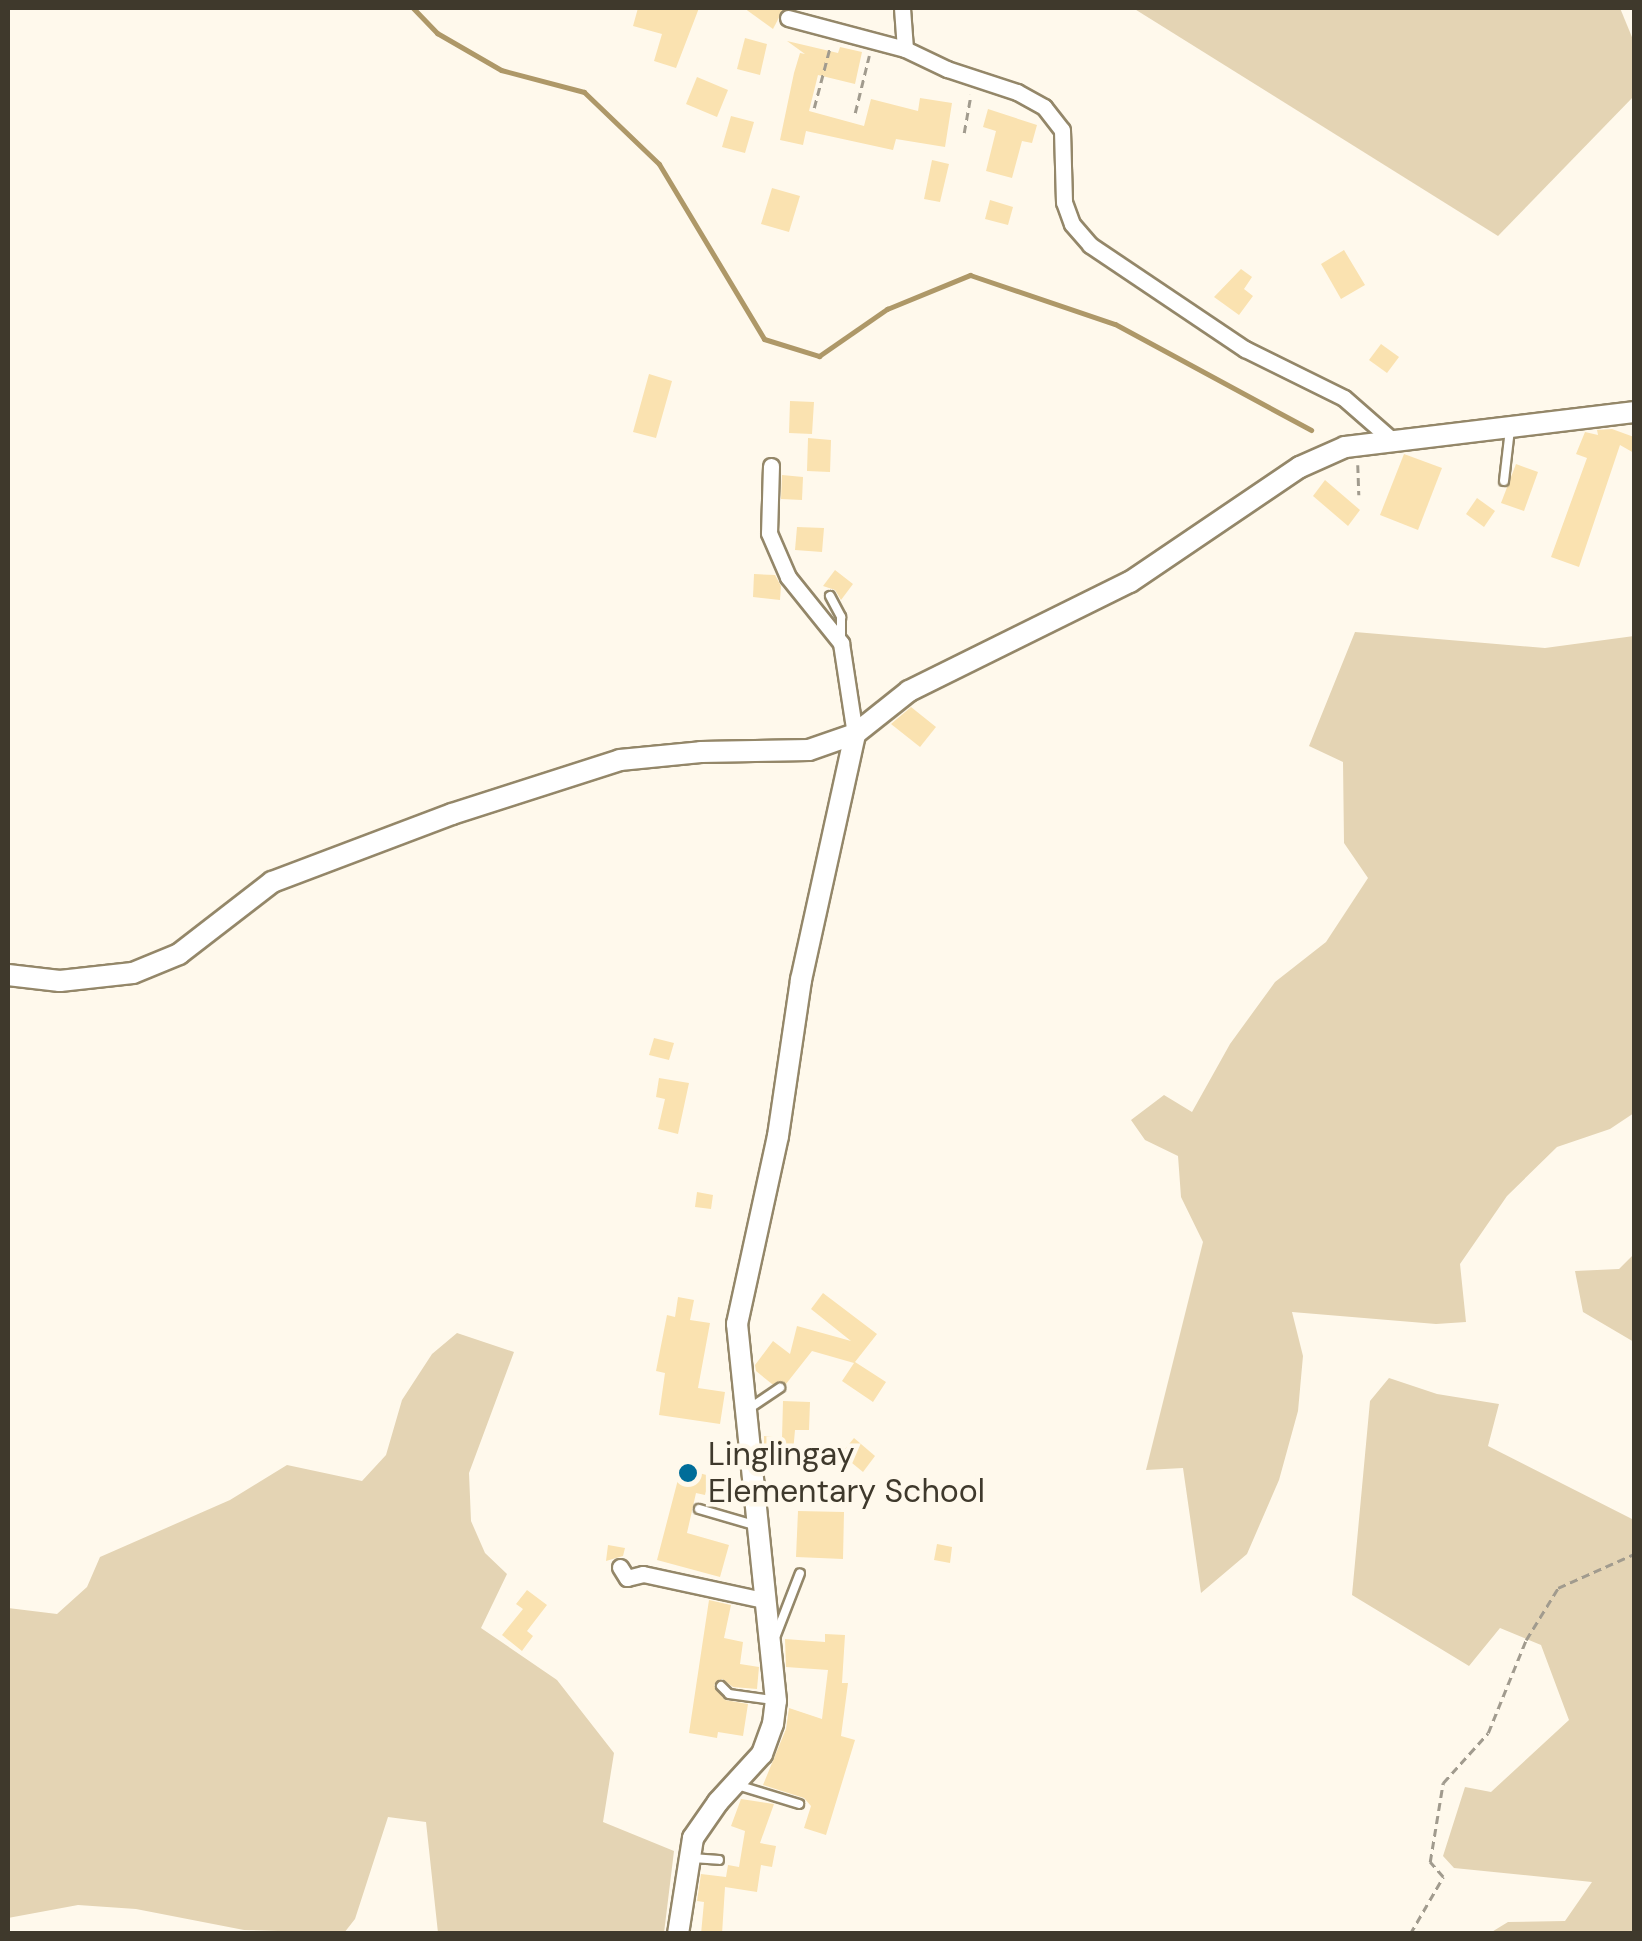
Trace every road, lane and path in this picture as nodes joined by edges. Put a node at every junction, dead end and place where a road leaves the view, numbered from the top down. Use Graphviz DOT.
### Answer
graph roads {
  1 [pos="902,8"];
  2 [pos="788,18"];
  3 [pos="833,33"];
  4 [pos="872,42"];
  5 [pos="905,49"];
  6 [pos="974,78"];
  7 [pos="814,108"];
  8 [pos="855,113"];
  9 [pos="964,133"];
  10 [pos="1634,412"];
  11 [pos="1511,424"];
  12 [pos="1392,440"];
  13 [pos="1358,443"];
  14 [pos="771,466"];
  15 [pos="1504,481"];
  16 [pos="1359,495"];
  17 [pos="830,596"];
  18 [pos="841,643"];
  19 [pos="855,734"];
  20 [pos="8,974"];
  21 [pos="780,1388"];
  22 [pos="743,1412"];
  23 [pos="699,1509"];
  24 [pos="758,1526"];
  25 [pos="1634,1554"];
  26 [pos="620,1568"];
  27 [pos="800,1573"];
  28 [pos="763,1600"];
  29 [pos="771,1649"];
  30 [pos="720,1686"];
  31 [pos="776,1701"];
  32 [pos="737,1786"];
  33 [pos="798,1804"];
  34 [pos="688,1858"];
  35 [pos="719,1860"];
  36 [pos="678,1934"];
  37 [pos="1410,1934"];
  1 -- 5 [label="street"];
  2 -- 3 [label="street"];
  3 -- 4 [label="street"];
  3 -- 7 [label="path"];
  4 -- 5 [label="street"];
  4 -- 8 [label="path"];
  5 -- 6 [label="street"];
  6 -- 9 [label="path"];
  6 -- 12 [label="street"];
  10 -- 11 [label="street"];
  11 -- 12 [label="street"];
  11 -- 15 [label="lane"];
  12 -- 13 [label="street"];
  13 -- 16 [label="path"];
  13 -- 19 [label="street"];
  14 -- 18 [label="street"];
  17 -- 18 [label="lane"];
  18 -- 19 [label="street"];
  19 -- 20 [label="street"];
  19 -- 22 [label="street"];
  21 -- 22 [label="lane"];
  22 -- 24 [label="street"];
  23 -- 24 [label="lane"];
  24 -- 28 [label="street"];
  25 -- 37 [label="path"];
  26 -- 28 [label="street"];
  27 -- 29 [label="lane"];
  28 -- 29 [label="street"];
  29 -- 31 [label="street"];
  30 -- 31 [label="lane"];
  31 -- 32 [label="street"];
  32 -- 33 [label="lane"];
  32 -- 34 [label="street"];
  34 -- 35 [label="lane"];
  34 -- 36 [label="street"];
}
